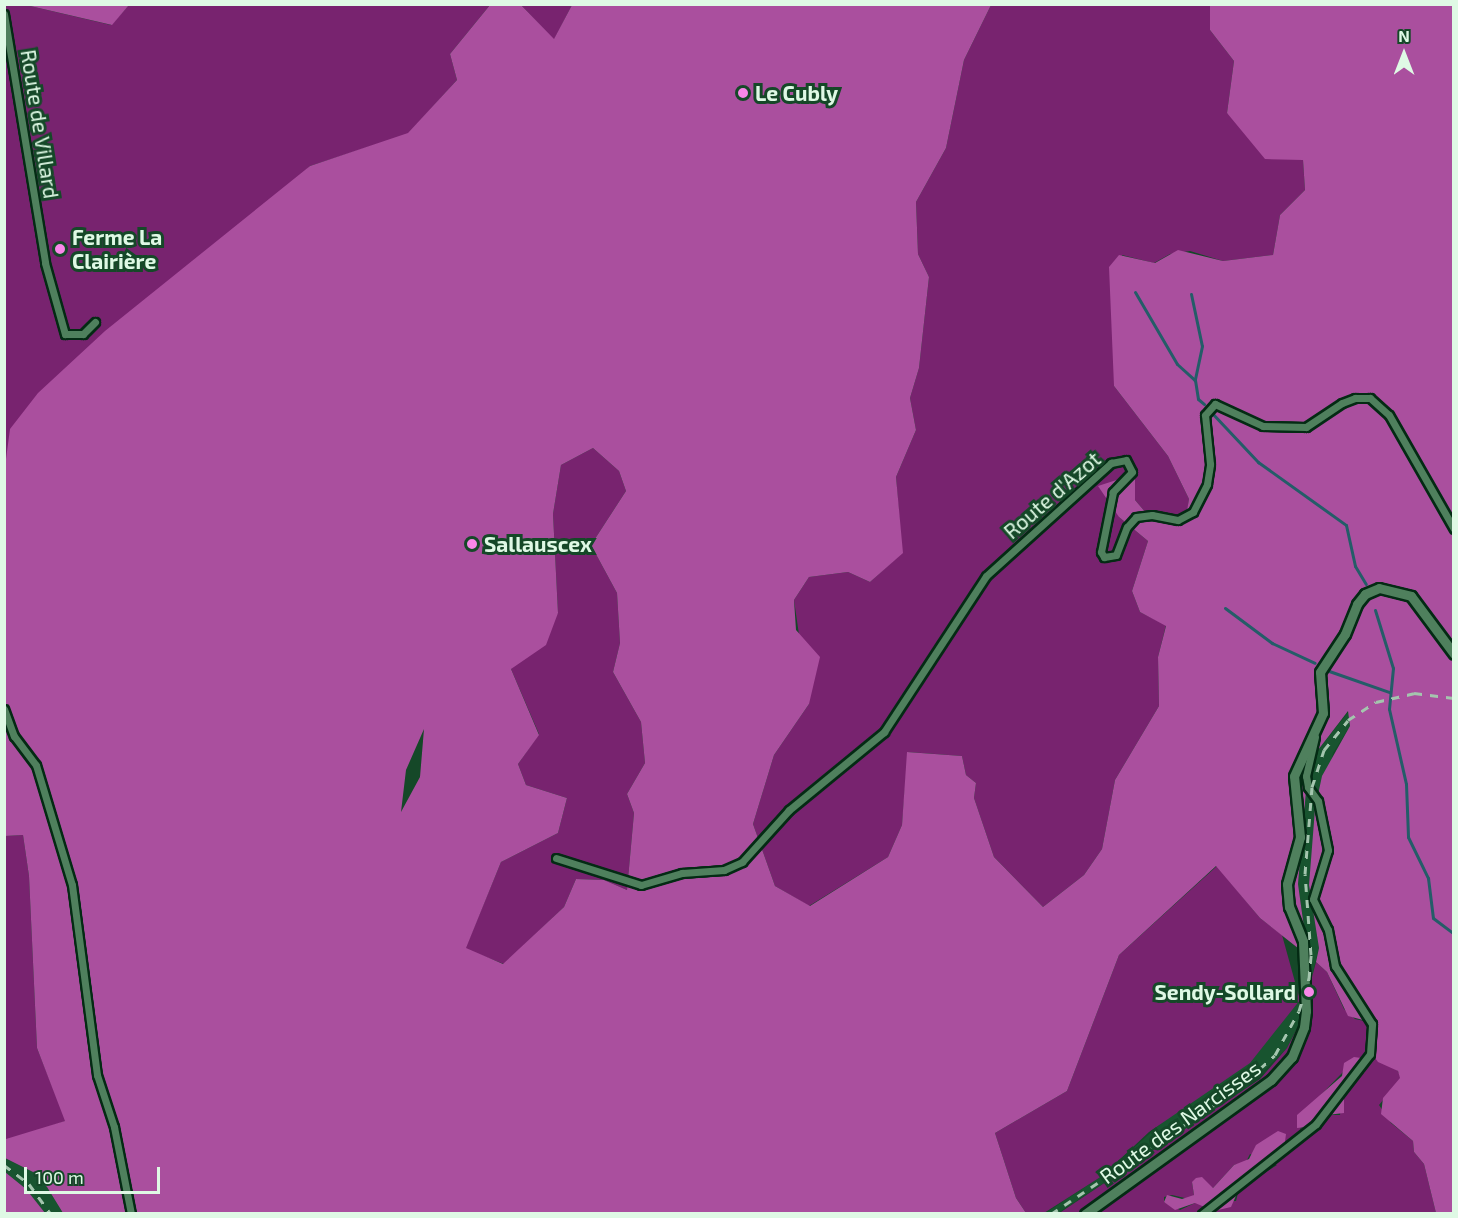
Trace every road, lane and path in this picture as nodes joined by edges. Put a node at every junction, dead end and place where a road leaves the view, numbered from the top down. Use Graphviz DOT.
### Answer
graph roads {
  1 [pos="4,14"];
  2 [pos="95,322"];
  3 [pos="1454,529"];
  4 [pos="1454,654"];
  5 [pos="4,709"];
  6 [pos="1315,737"];
  7 [pos="556,858"];
  8 [pos="131,1214"];
  9 [pos="1085,1214"];
  10 [pos="1202,1214"];
  1 -- 2 [label="street, Route de Villard"];
  3 -- 7 [label="street, Route d'Azot"];
  4 -- 6 [label="street, Route des Narcisses"];
  5 -- 8 [label="street"];
  6 -- 9 [label="street, Route des Narcisses"];
  6 -- 10 [label="street"];
}
